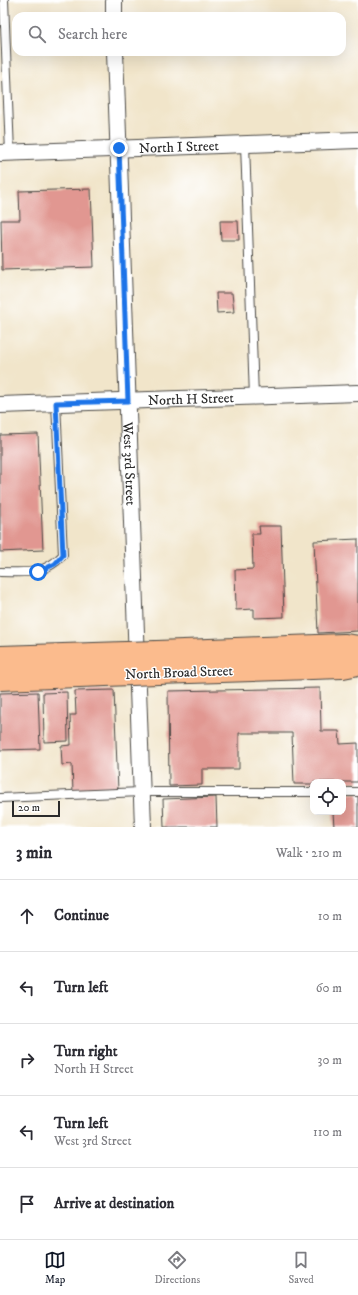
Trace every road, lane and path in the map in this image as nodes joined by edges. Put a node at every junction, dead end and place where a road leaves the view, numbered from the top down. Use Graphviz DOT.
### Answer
graph roads {
  1 [pos="4,0"];
  2 [pos="114,0"];
  3 [pos="114,12"];
  4 [pos="115,56"];
  5 [pos="358,140"];
  6 [pos="245,144"];
  7 [pos="119,148"];
  8 [pos="5,153"];
  9 [pos="358,393"];
  10 [pos="254,397"];
  11 [pos="128,401"];
  12 [pos="56,403"];
  13 [pos="0,405"];
  14 [pos="0,572"];
  15 [pos="358,647"];
  16 [pos="0,657"];
  17 [pos="358,664"];
  18 [pos="0,679"];
  19 [pos="141,792"];
  20 [pos="310,792"];
  21 [pos="346,792"];
  22 [pos="358,792"];
  23 [pos="0,798"];
  24 [pos="143,827"];
  1 -- 8 [label="lane"];
  2 -- 3 [label="street"];
  4 -- 7 [label="street, West 3rd Street"];
  5 -- 6 [label="street, North I Street"];
  6 -- 7 [label="street, North I Street"];
  6 -- 10 [label="lane"];
  7 -- 8 [label="street, North I Street"];
  7 -- 11 [label="street, West 3rd Street"];
  9 -- 10 [label="street, North H Street"];
  10 -- 11 [label="street, North H Street"];
  11 -- 12 [label="street, North H Street"];
  11 -- 19 [label="street, West 3rd Street"];
  12 -- 13 [label="street, North H Street"];
  12 -- 14 [label="lane"];
  15 -- 16 [label="main road, North Broad Street, bridge"];
  17 -- 18 [label="main road, North Broad Street, bridge"];
  19 -- 20 [label="lane"];
  19 -- 23 [label="lane"];
  19 -- 24 [label="street, West 3rd Street"];
  21 -- 22 [label="lane"];
}
